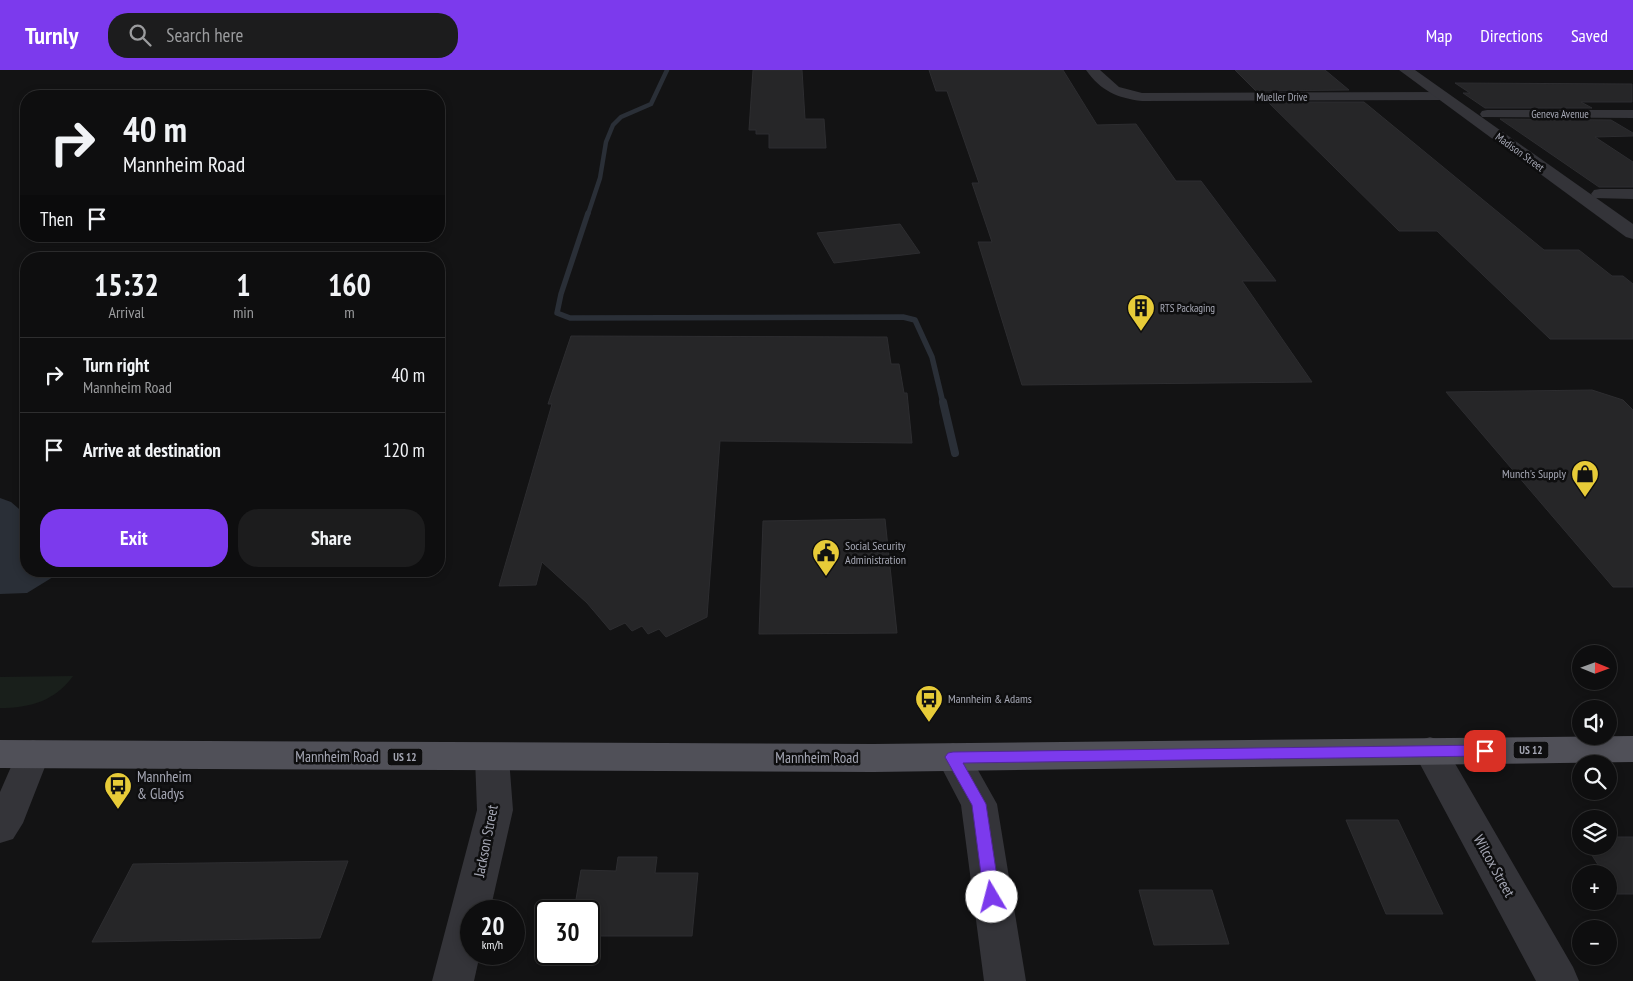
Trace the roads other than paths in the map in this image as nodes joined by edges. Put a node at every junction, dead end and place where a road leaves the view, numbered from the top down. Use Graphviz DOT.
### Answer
graph roads {
  1 [pos="1093,70"];
  2 [pos="1406,70"];
  3 [pos="1442,96"];
  4 [pos="1487,114"];
  5 [pos="1633,114"];
  6 [pos="1600,194"];
  7 [pos="1633,194"];
  8 [pos="1633,233"];
  9 [pos="1633,749"];
  10 [pos="1430,751"];
  11 [pos="17,754"];
  12 [pos="953,757"];
  13 [pos="492,758"];
  14 [pos="0,828"];
  15 [pos="453,981"];
  16 [pos="1005,981"];
  17 [pos="1558,981"];
  1 -- 3 [label="street, Mueller Drive"];
  2 -- 3 [label="street, Madison Street"];
  3 -- 8 [label="street, Madison Street"];
  4 -- 5 [label="street, Geneva Avenue"];
  6 -- 7 [label="street"];
  9 -- 10 [label="main road, Mannheim Road / US 12"];
  10 -- 12 [label="main road, Mannheim Road / US 12"];
  10 -- 17 [label="street, Wilcox Street"];
  11 -- 13 [label="main road, Mannheim Road / US 12"];
  11 -- 14 [label="street"];
  12 -- 13 [label="main road, Mannheim Road / US 12"];
  12 -- 16 [label="street"];
  13 -- 15 [label="street, Jackson Street"];
}
